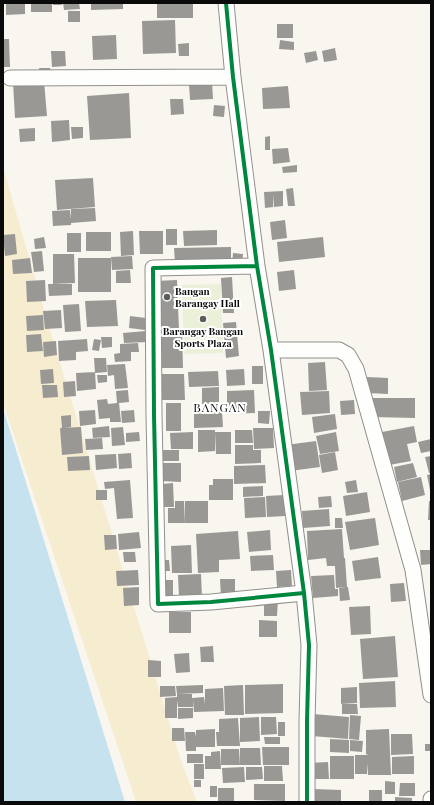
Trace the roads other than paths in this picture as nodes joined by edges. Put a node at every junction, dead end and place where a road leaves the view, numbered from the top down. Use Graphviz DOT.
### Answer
graph roads {
  1 [pos="226,3"];
  2 [pos="233,77"];
  3 [pos="10,78"];
  4 [pos="257,266"];
  5 [pos="271,350"];
  6 [pos="304,593"];
  7 [pos="431,695"];
  8 [pos="307,802"];
  1 -- 2 [label="street"];
  2 -- 3 [label="street"];
  2 -- 4 [label="street"];
  4 -- 5 [label="street"];
  4 -- 6 [label="street"];
  5 -- 6 [label="street"];
  5 -- 7 [label="street"];
  6 -- 8 [label="street"];
}
